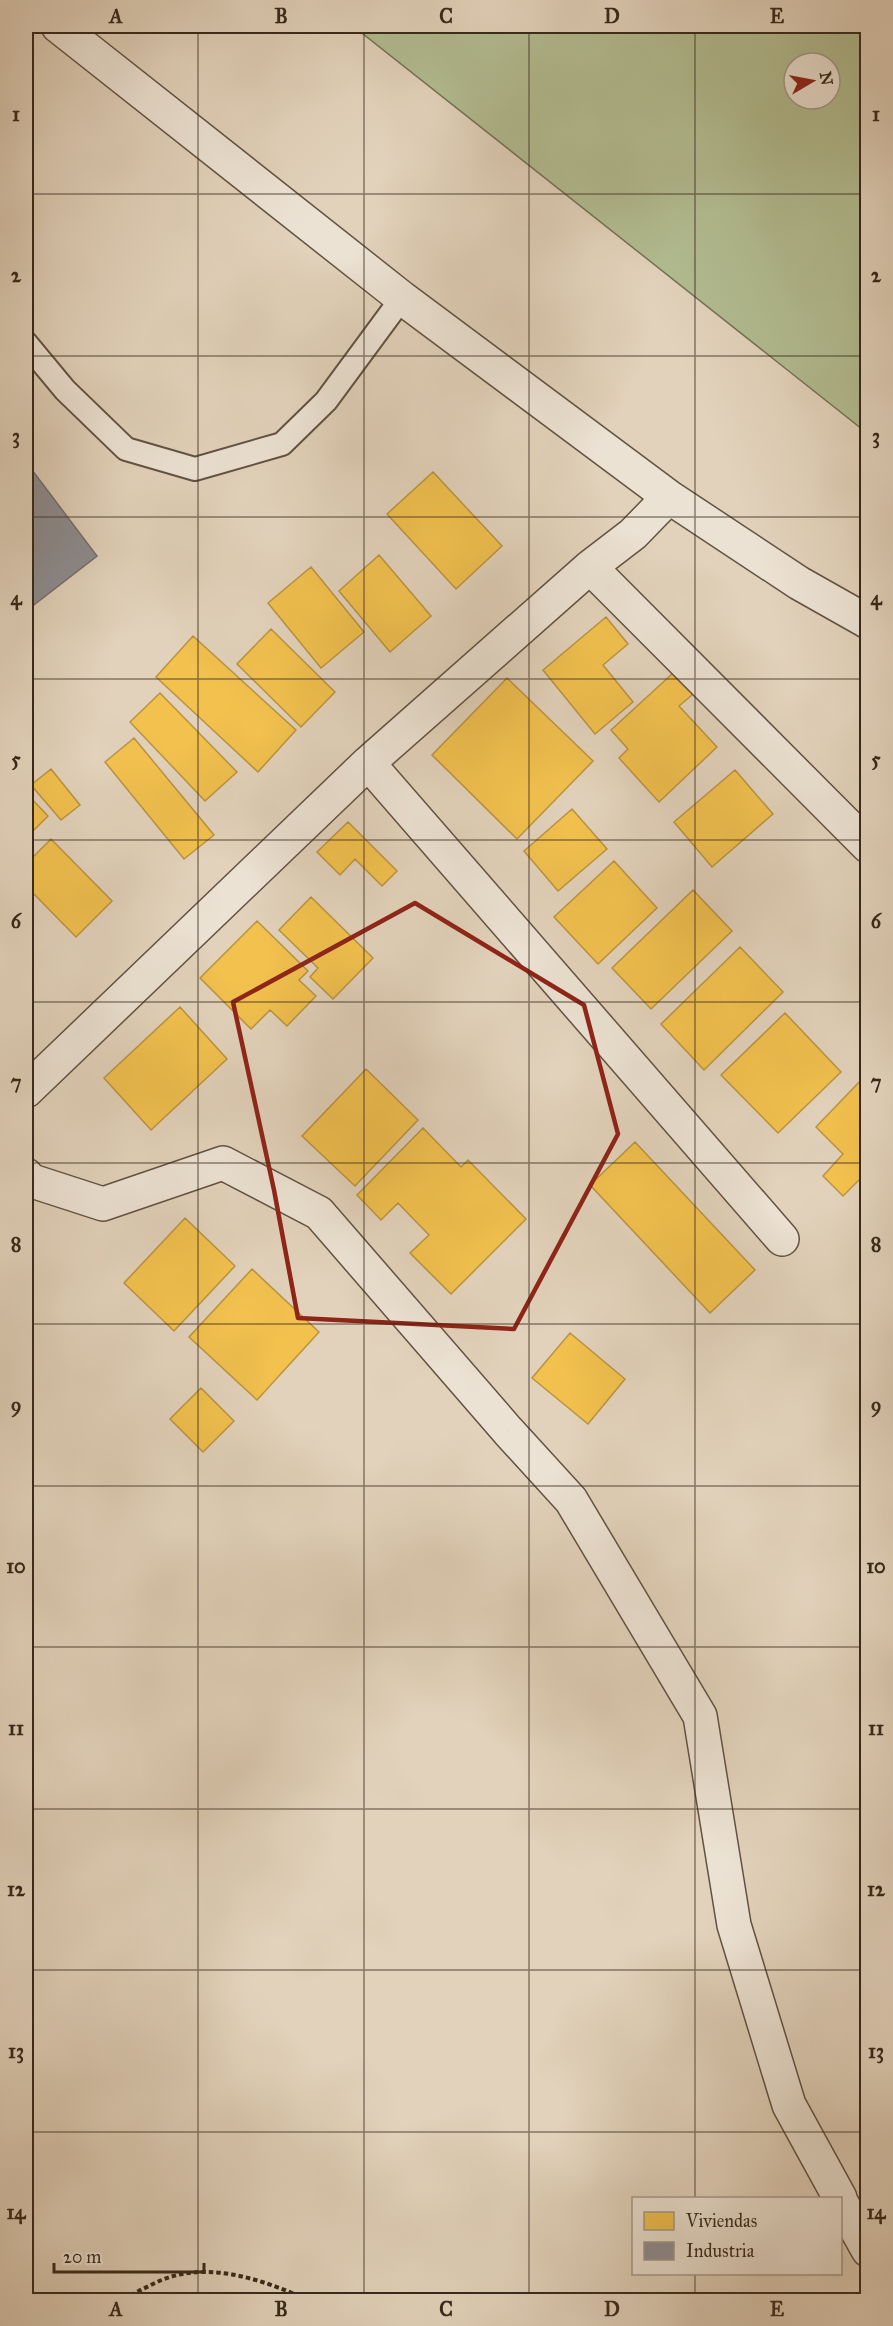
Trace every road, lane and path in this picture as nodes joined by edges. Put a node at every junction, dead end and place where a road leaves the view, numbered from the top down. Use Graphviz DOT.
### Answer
graph roads {
  1 [pos="58,26"];
  2 [pos="402,298"];
  3 [pos="26,343"];
  4 [pos="669,497"];
  5 [pos="590,567"];
  6 [pos="867,622"];
  7 [pos="368,763"];
  8 [pos="867,846"];
  9 [pos="26,1091"];
  10 [pos="26,1175"];
  11 [pos="782,1239"];
  12 [pos="839,2197"];
  13 [pos="842,2203"];
  14 [pos="867,2250"];
  15 [pos="125,2301"];
  16 [pos="309,2301"];
  1 -- 2 [label="street"];
  2 -- 3 [label="lane"];
  2 -- 4 [label="street"];
  4 -- 5 [label="street"];
  4 -- 6 [label="street"];
  5 -- 7 [label="street"];
  5 -- 8 [label="street"];
  7 -- 9 [label="street"];
  7 -- 11 [label="street"];
  10 -- 12 [label="street"];
  13 -- 14 [label="street"];
  15 -- 16 [label="path"];
}
